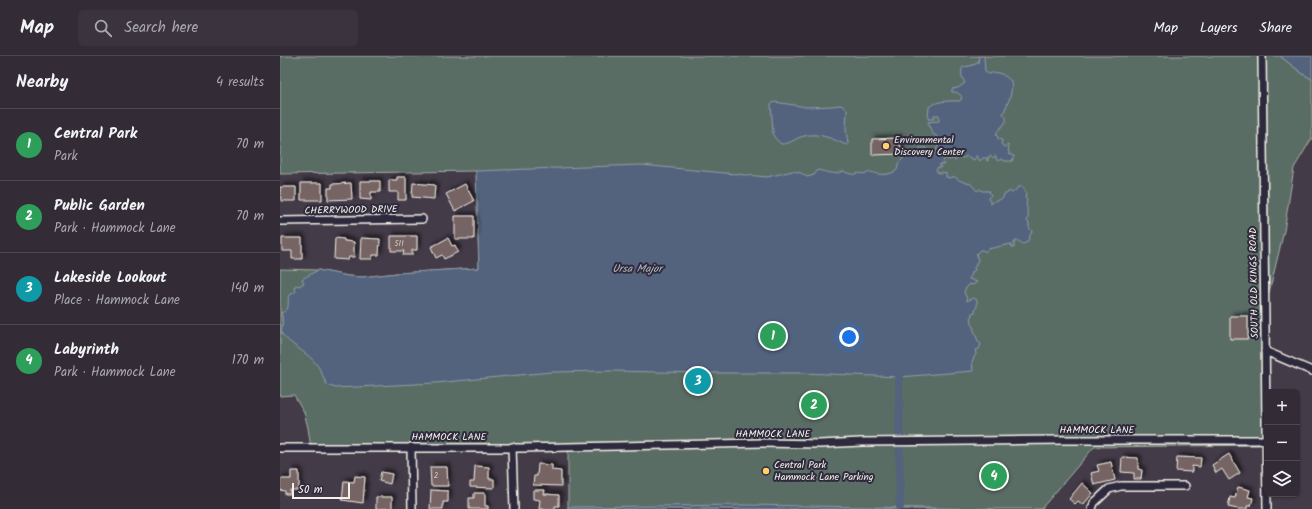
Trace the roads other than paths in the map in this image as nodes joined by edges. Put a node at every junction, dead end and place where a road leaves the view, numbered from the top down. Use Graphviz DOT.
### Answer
graph roads {
  1 [pos="1262,56"];
  2 [pos="422,219"];
  3 [pos="280,221"];
  4 [pos="1265,351"];
  5 [pos="1312,371"];
  6 [pos="1266,425"];
  7 [pos="1264,440"];
  8 [pos="512,447"];
  9 [pos="280,448"];
  10 [pos="411,448"];
  11 [pos="1266,461"];
  12 [pos="1185,486"];
  13 [pos="412,509"];
  14 [pos="514,509"];
  15 [pos="1092,509"];
  16 [pos="1267,509"];
  1 -- 4 [label="street, SOUTH OLD KINGS ROAD"];
  2 -- 3 [label="street, CHERRYWOOD DRIVE"];
  4 -- 5 [label="street"];
  4 -- 6 [label="street, SOUTH OLD KINGS ROAD"];
  7 -- 8 [label="street, HAMMOCK LANE"];
  8 -- 10 [label="street, HAMMOCK LANE"];
  8 -- 14 [label="street"];
  9 -- 10 [label="street, HAMMOCK LANE"];
  10 -- 13 [label="street"];
  11 -- 16 [label="street, SOUTH OLD KINGS ROAD"];
  12 -- 15 [label="street"];
}
